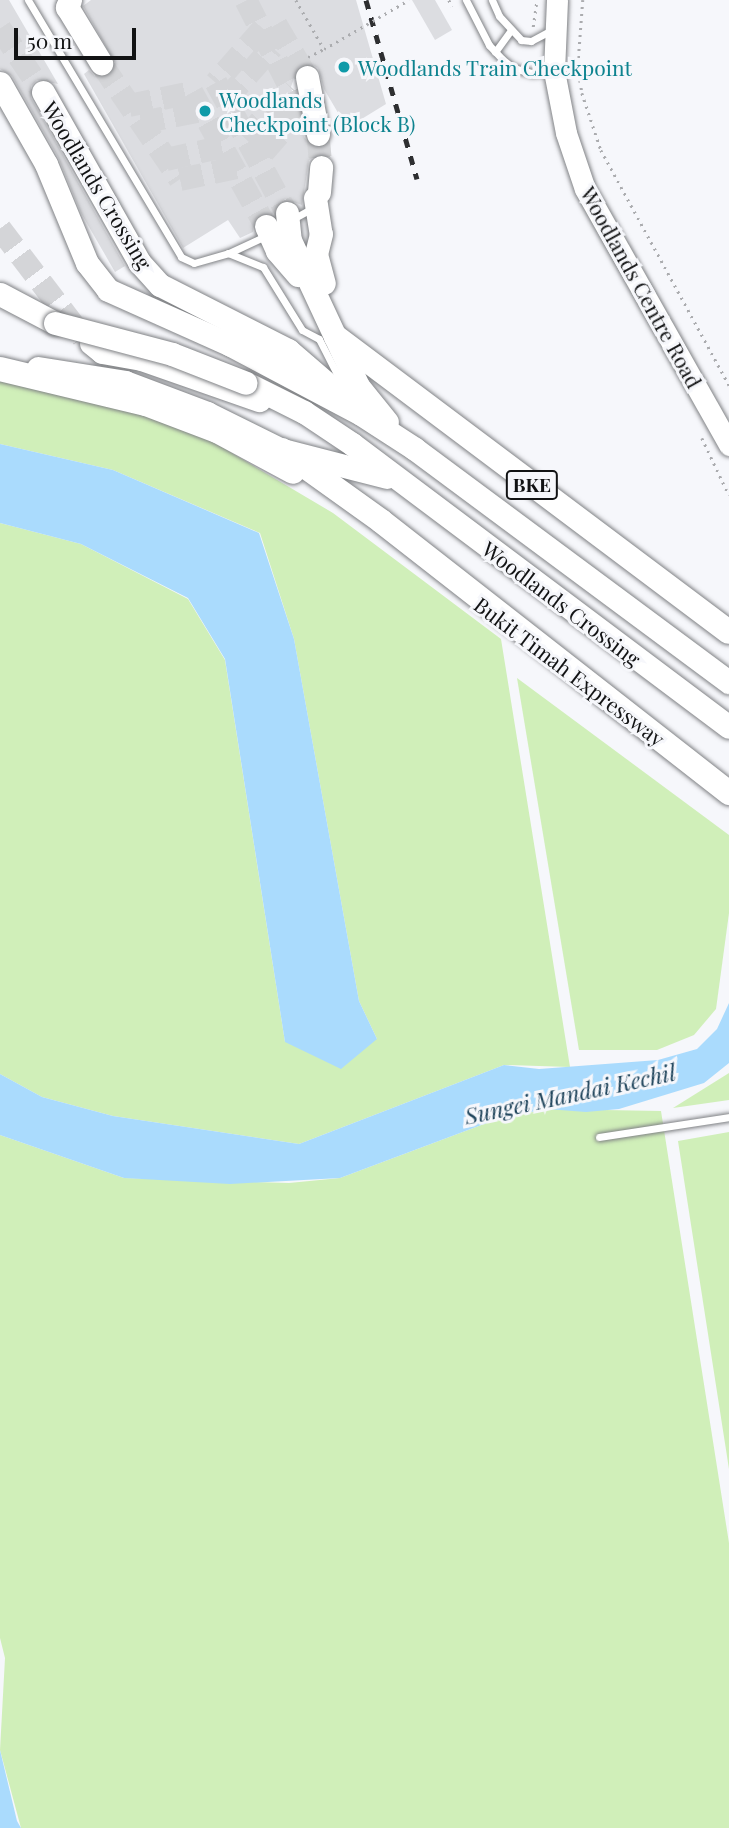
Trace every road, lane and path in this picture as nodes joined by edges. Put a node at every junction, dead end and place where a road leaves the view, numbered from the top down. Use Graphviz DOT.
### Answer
graph roads {
  1 [pos="28,0"];
  2 [pos="296,0"];
  3 [pos="409,0"];
  4 [pos="449,0"];
  5 [pos="466,0"];
  6 [pos="492,0"];
  7 [pos="537,0"];
  8 [pos="557,0"];
  9 [pos="583,0"];
  10 [pos="69,2"];
  11 [pos="452,6"];
  12 [pos="555,25"];
  13 [pos="510,31"];
  14 [pos="531,41"];
  15 [pos="324,49"];
  16 [pos="495,52"];
  17 [pos="101,63"];
  18 [pos="306,68"];
  19 [pos="554,71"];
  20 [pos="0,83"];
  21 [pos="43,92"];
  22 [pos="318,134"];
  23 [pos="321,167"];
  24 [pos="317,199"];
  25 [pos="277,224"];
  26 [pos="228,253"];
  27 [pos="0,294"];
  28 [pos="321,303"];
  29 [pos="336,337"];
  30 [pos="91,344"];
  31 [pos="0,368"];
  32 [pos="729,385"];
  33 [pos="360,414"];
  34 [pos="338,434"];
  35 [pos="729,445"];
  36 [pos="415,449"];
  37 [pos="282,450"];
  38 [pos="395,479"];
  39 [pos="378,525"];
  40 [pos="729,632"];
  41 [pos="729,682"];
  42 [pos="729,727"];
  43 [pos="729,793"];
  44 [pos="729,1117"];
  45 [pos="599,1137"];
  1 -- 26 [label="lane"];
  2 -- 15 [label="path, bridge"];
  3 -- 15 [label="path, bridge"];
  4 -- 11 [label="path"];
  5 -- 16 [label="lane"];
  6 -- 13 [label="lane"];
  7 -- 14 [label="path"];
  8 -- 12 [label="main road, Woodlands Centre Road"];
  9 -- 32 [label="path"];
  10 -- 17 [label="highway"];
  12 -- 14 [label="lane"];
  12 -- 19 [label="main road, Woodlands Centre Road"];
  13 -- 14 [label="lane"];
  13 -- 16 [label="lane"];
  15 -- 18 [label="path"];
  16 -- 19 [label="lane"];
  18 -- 22 [label="highway"];
  19 -- 35 [label="main road, Woodlands Centre Road"];
  20 -- 33 [label="highway, Woodlands Crossing"];
  21 -- 33 [label="highway, Woodlands Crossing"];
  23 -- 24 [label="highway"];
  24 -- 25 [label="lane"];
  24 -- 28 [label="highway"];
  25 -- 26 [label="lane"];
  25 -- 28 [label="highway, Woodlands Crossing"];
  26 -- 33 [label="lane"];
  27 -- 34 [label="highway, bridge"];
  28 -- 29 [label="highway, Woodlands Crossing"];
  29 -- 36 [label="highway, Woodlands Crossing"];
  29 -- 40 [label="highway, BKE"];
  30 -- 34 [label="highway, Woodlands Crossing"];
  31 -- 37 [label="highway, Woodlands Crossing"];
  31 -- 39 [label="highway"];
  33 -- 36 [label="highway, Woodlands Crossing"];
  34 -- 38 [label="highway, Woodlands Crossing"];
  36 -- 41 [label="highway, Woodlands Crossing"];
  37 -- 38 [label="highway, Woodlands Crossing"];
  37 -- 39 [label="highway"];
  38 -- 42 [label="highway, Woodlands Crossing"];
  39 -- 43 [label="highway, Bukit Timah Expressway"];
  44 -- 45 [label="lane"];
}
